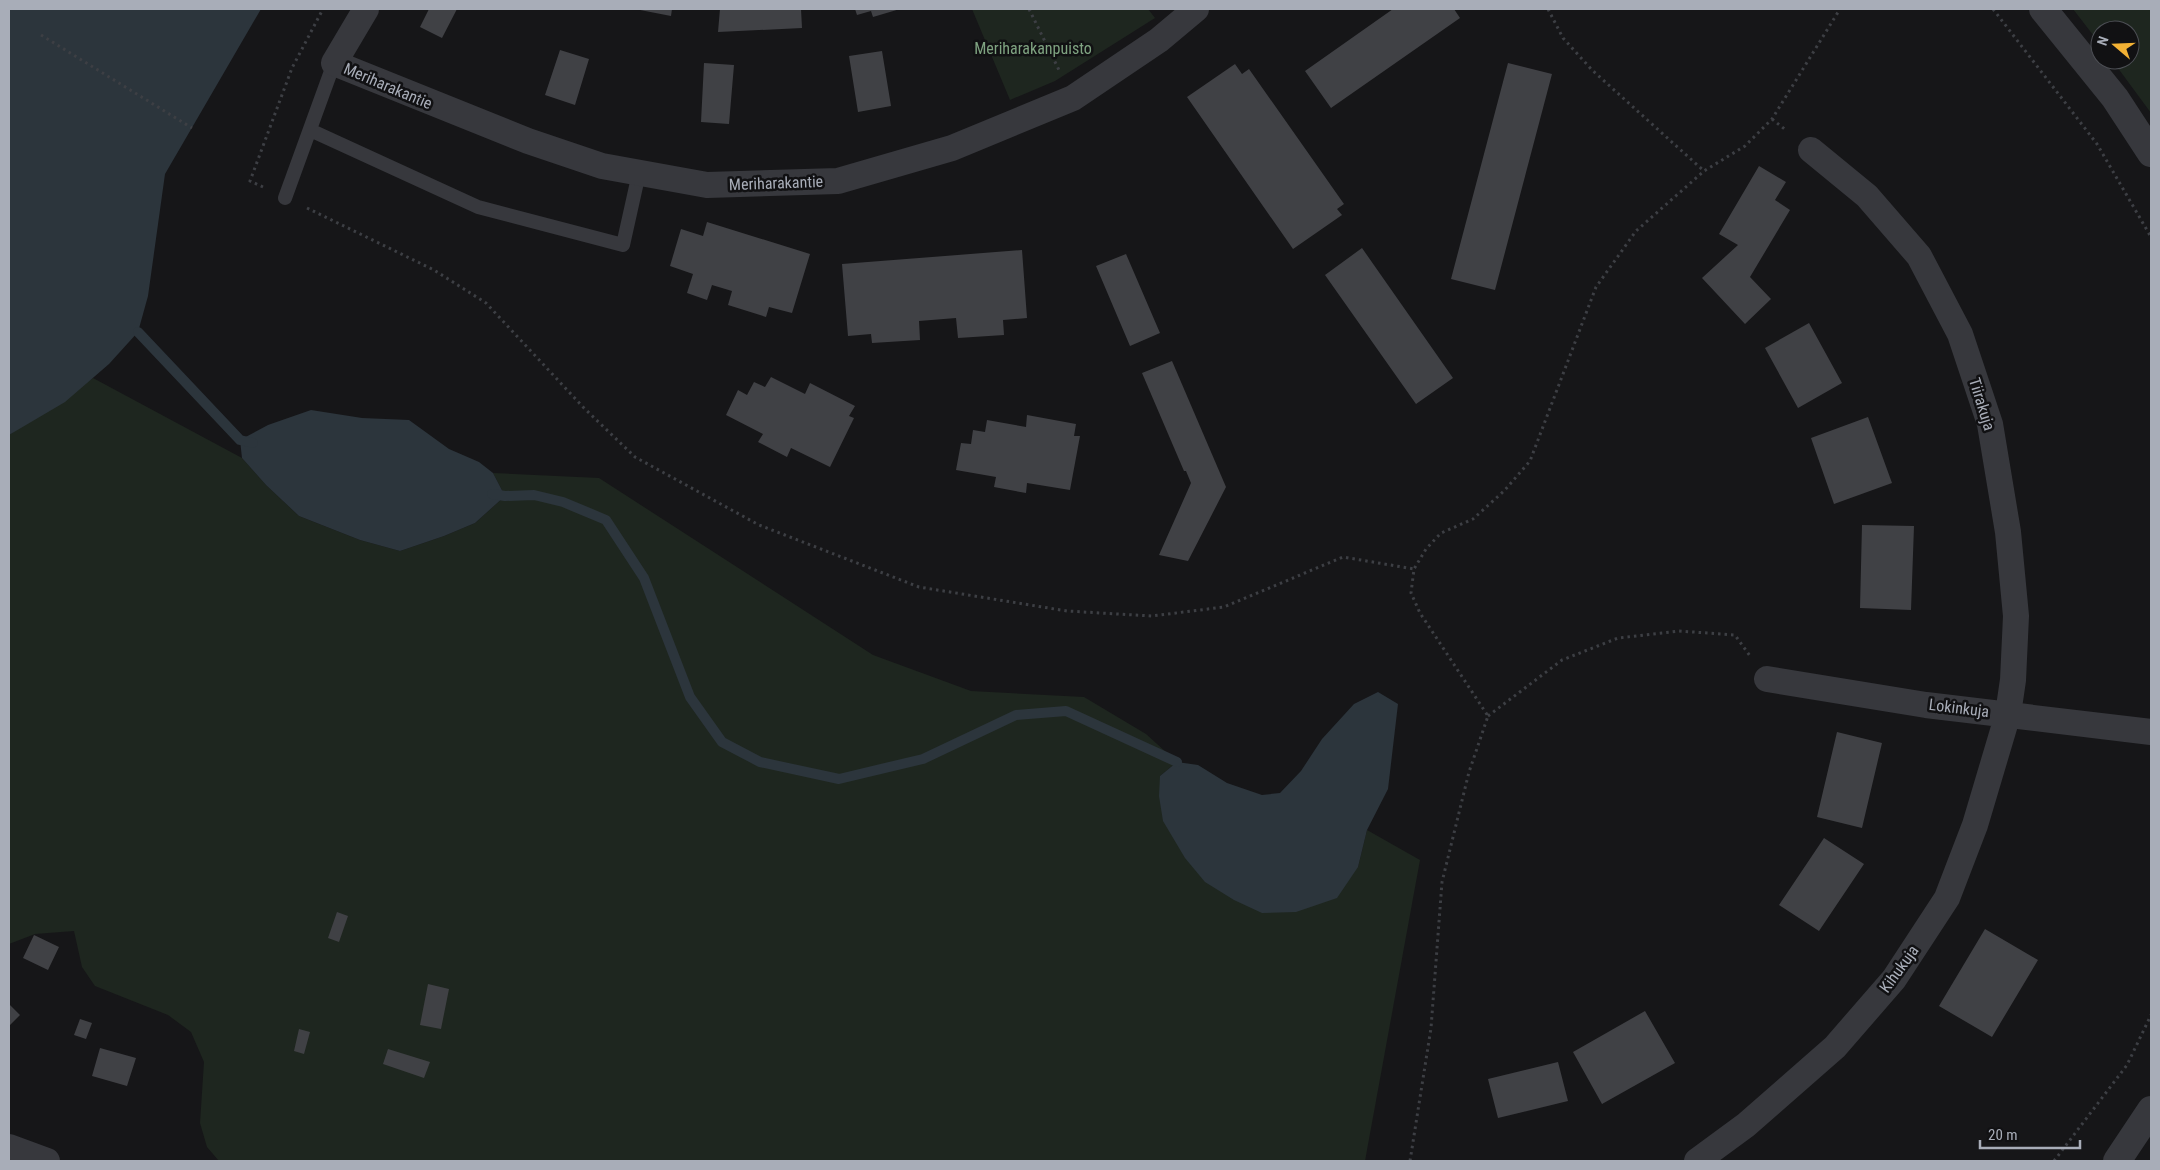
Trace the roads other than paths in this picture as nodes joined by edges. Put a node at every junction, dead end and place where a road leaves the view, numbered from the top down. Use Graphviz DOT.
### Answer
graph roads {
  1 [pos="366,9"];
  2 [pos="1196,9"];
  3 [pos="2043,9"];
  4 [pos="334,63"];
  5 [pos="310,130"];
  6 [pos="1811,150"];
  7 [pos="2151,153"];
  8 [pos="639,173"];
  9 [pos="285,198"];
  10 [pos="1766,679"];
  11 [pos="2008,714"];
  12 [pos="2151,732"];
  13 [pos="2151,1110"];
  14 [pos="9,1147"];
  15 [pos="47,1161"];
  16 [pos="1697,1161"];
  17 [pos="2117,1161"];
  1 -- 4 [label="street"];
  2 -- 8 [label="street, Meriharakantie"];
  3 -- 7 [label="street"];
  4 -- 5 [label="lane"];
  4 -- 8 [label="street, Meriharakantie"];
  5 -- 8 [label="lane"];
  5 -- 9 [label="lane"];
  6 -- 11 [label="street, Tiirakuja"];
  10 -- 11 [label="street, Lokinkuja"];
  11 -- 12 [label="street, Lokinkuja"];
  11 -- 16 [label="street, Kihukuja"];
  13 -- 17 [label="street"];
  14 -- 15 [label="street"];
}
